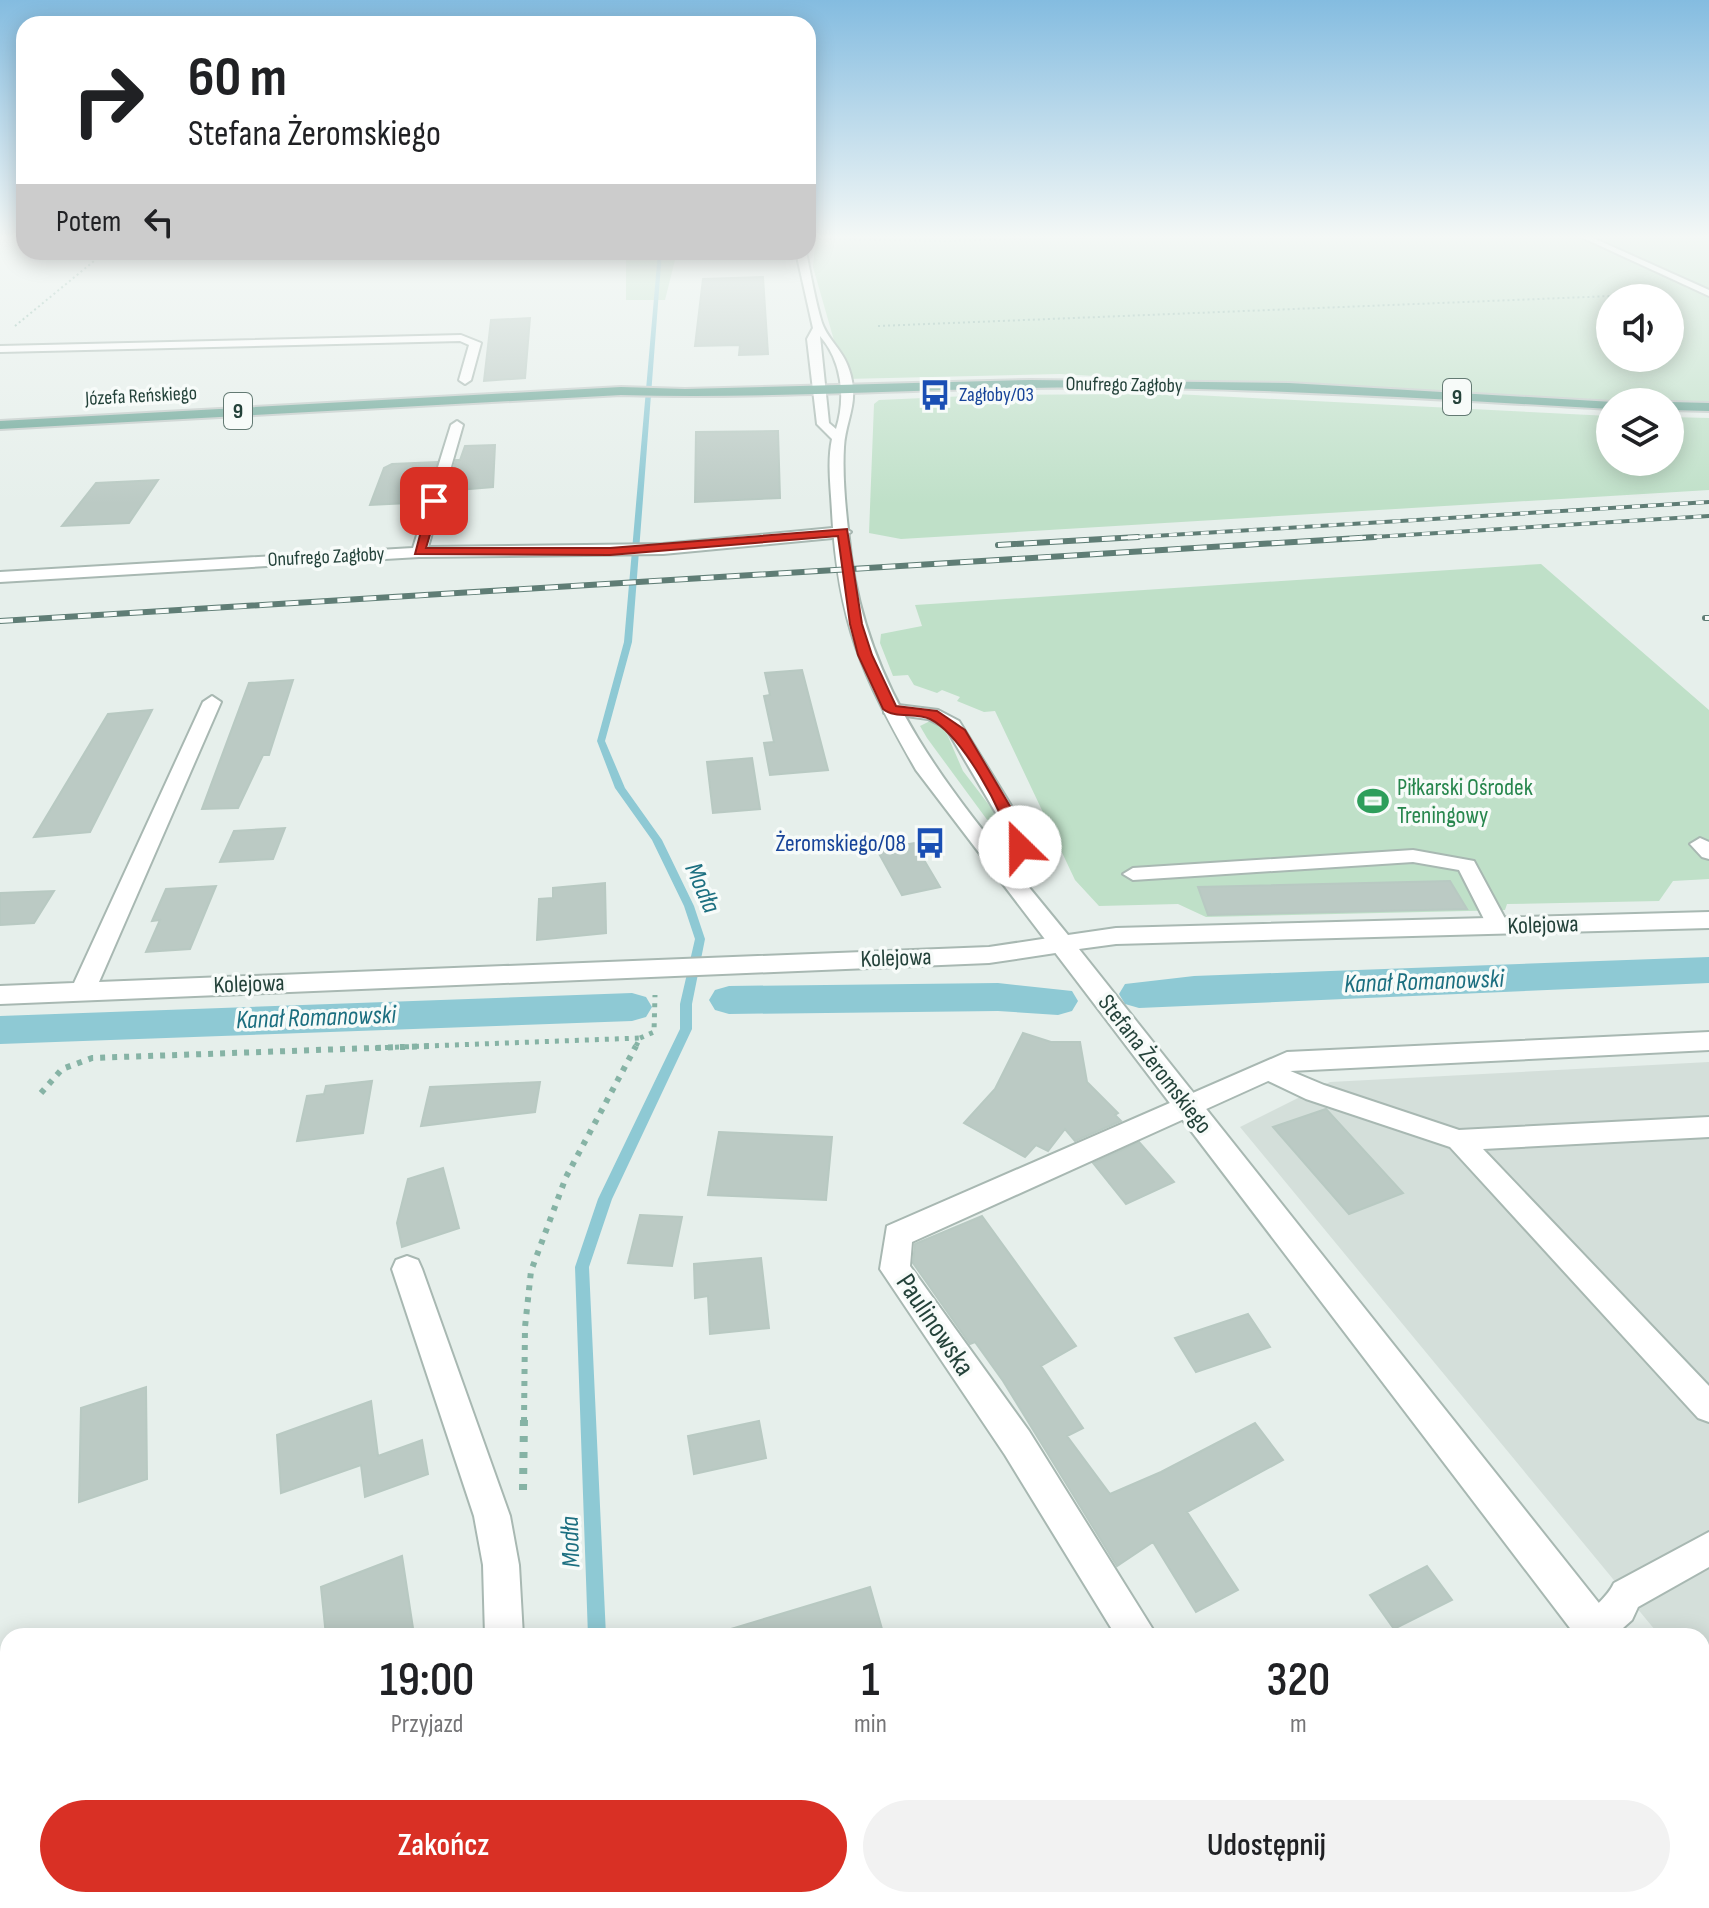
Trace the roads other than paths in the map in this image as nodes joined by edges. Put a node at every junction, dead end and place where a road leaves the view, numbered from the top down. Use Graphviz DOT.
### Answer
graph roads {
  1 [pos="818,328"];
  2 [pos="0,349"];
  3 [pos="465,380"];
  4 [pos="820,384"];
  5 [pos="846,384"];
  6 [pos="1596,404"];
  7 [pos="1684,406"];
  8 [pos="1709,407"];
  9 [pos="0,425"];
  10 [pos="457,425"];
  11 [pos="836,436"];
  12 [pos="843,532"];
  13 [pos="419,552"];
  14 [pos="0,577"];
  15 [pos="212,702"];
  16 [pos="890,709"];
  17 [pos="1133,874"];
  18 [pos="1007,875"];
  19 [pos="1709,920"];
  20 [pos="1498,926"];
  21 [pos="1062,944"];
  22 [pos="83,991"];
  23 [pos="0,995"];
  24 [pos="1709,1041"];
  25 [pos="1269,1071"];
  26 [pos="1187,1107"];
  27 [pos="1709,1127"];
  28 [pos="1459,1140"];
  29 [pos="407,1269"];
  30 [pos="1709,1408"];
  31 [pos="1709,1549"];
  32 [pos="504,1628"];
  33 [pos="1133,1628"];
  34 [pos="1589,1628"];
  35 [pos="1600,1628"];
  1 -- 4 [label="street, Stefana Żeromskiego"];
  1 -- 5 [label="street, Stefana Żeromskiego"];
  2 -- 3 [label="street"];
  4 -- 5 [label="main road, Józefa Reńskiego / 9"];
  4 -- 9 [label="main road, Józefa Reńskiego / 9"];
  4 -- 11 [label="street, Stefana Żeromskiego"];
  5 -- 6 [label="main road, Onufrego Zagłoby / 9"];
  5 -- 11 [label="street, Stefana Żeromskiego"];
  7 -- 8 [label="main road"];
  10 -- 13 [label="street"];
  11 -- 12 [label="street, Stefana Żeromskiego"];
  12 -- 13 [label="street, Onufrego Zagłoby"];
  12 -- 16 [label="street, Stefana Żeromskiego"];
  13 -- 14 [label="street, Onufrego Zagłoby"];
  15 -- 22 [label="street"];
  16 -- 18 [label="street, Stefana Żeromskiego"];
  16 -- 18 [label="lane"];
  17 -- 20 [label="lane"];
  18 -- 21 [label="street, Stefana Żeromskiego"];
  19 -- 20 [label="street, Kolejowa"];
  20 -- 21 [label="street, Kolejowa"];
  21 -- 22 [label="street, Kolejowa"];
  21 -- 26 [label="street, Stefana Żeromskiego"];
  22 -- 23 [label="street, Kolejowa"];
  24 -- 25 [label="street"];
  25 -- 26 [label="street"];
  25 -- 28 [label="lane"];
  26 -- 33 [label="street, Paulinowska"];
  26 -- 34 [label="street, Stefana Żeromskiego"];
  27 -- 28 [label="lane"];
  28 -- 30 [label="lane"];
  29 -- 32 [label="street"];
  31 -- 35 [label="lane"];
}
